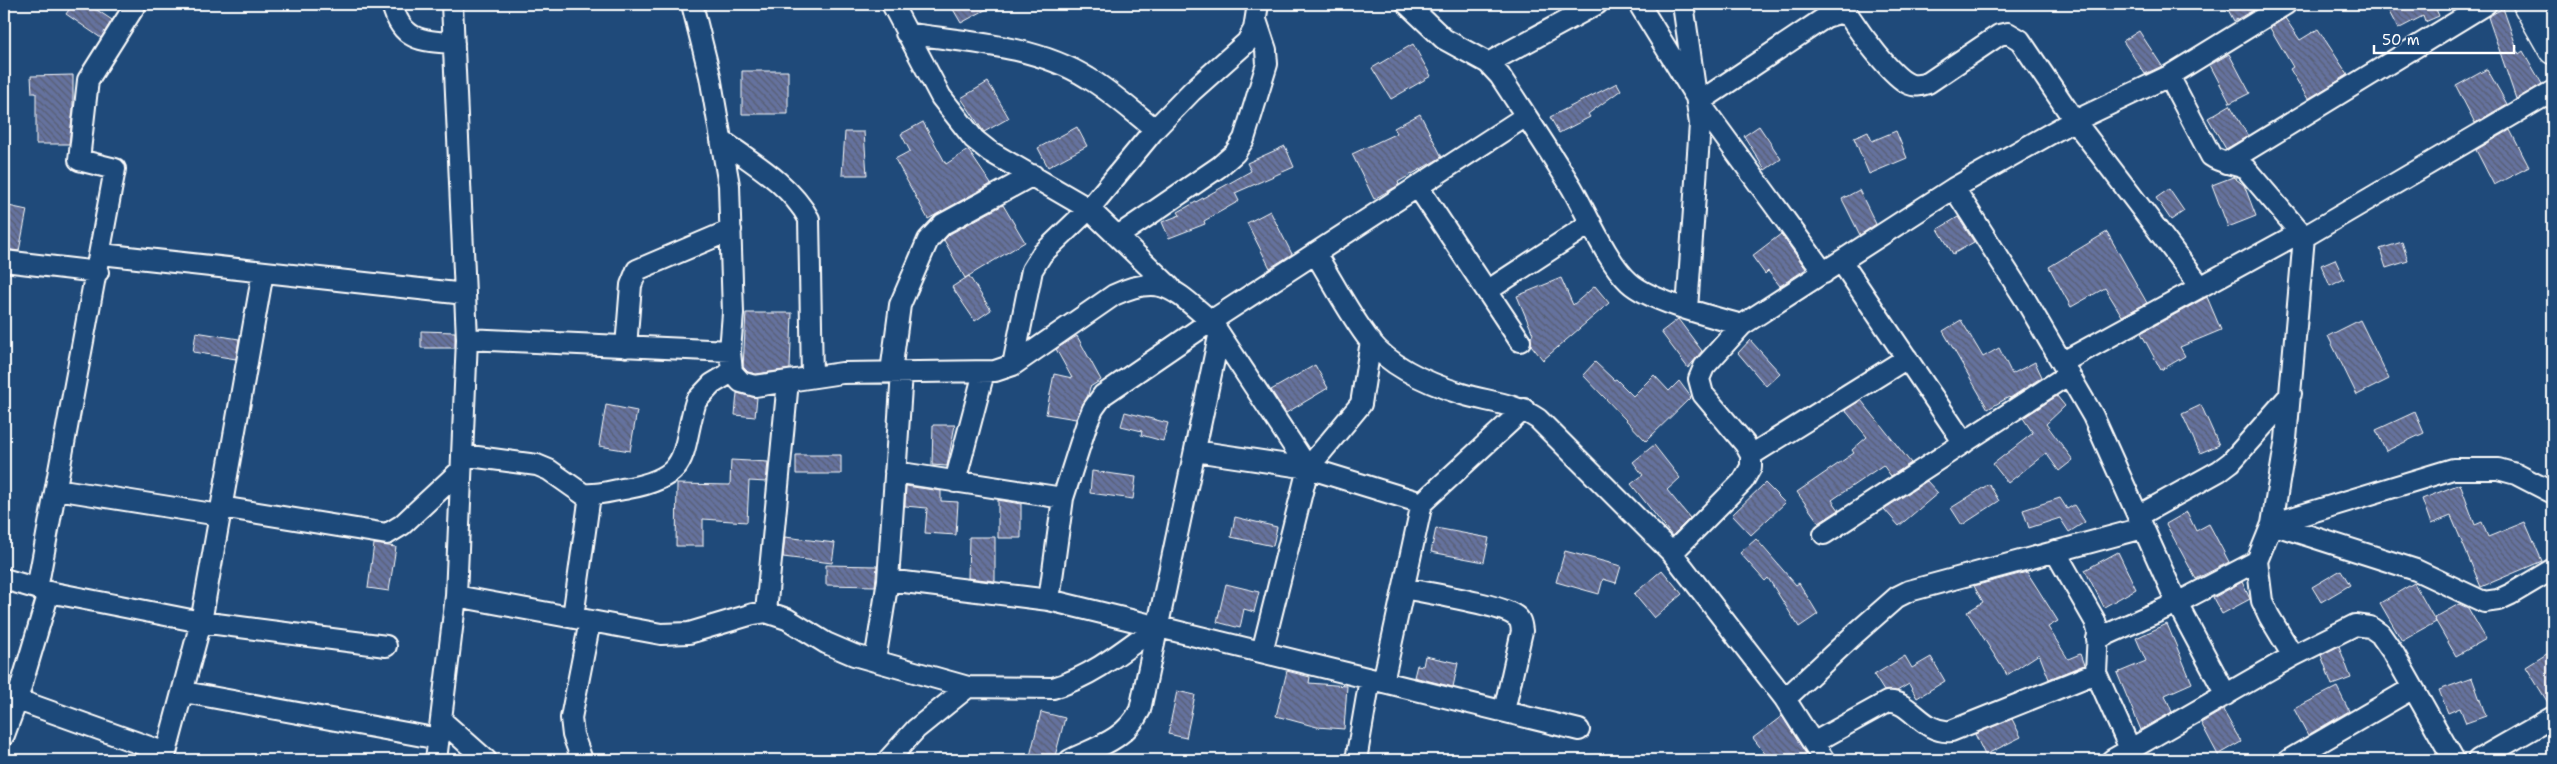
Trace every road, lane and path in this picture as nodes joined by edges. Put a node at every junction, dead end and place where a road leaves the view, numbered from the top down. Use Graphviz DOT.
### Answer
graph roads {
  1 [pos="136,4"];
  2 [pos="392,4"];
  3 [pos="452,4"];
  4 [pos="692,4"];
  5 [pos="892,4"];
  6 [pos="1407,4"];
  7 [pos="1597,4"];
  8 [pos="1639,4"];
  9 [pos="1683,4"];
  10 [pos="2286,4"];
  11 [pos="2486,4"];
  12 [pos="2526,4"];
  13 [pos="2548,4"];
  14 [pos="1257,12"];
  15 [pos="2553,12"];
  16 [pos="906,33"];
  17 [pos="454,43"];
  18 [pos="2553,50"];
  19 [pos="1488,63"];
  20 [pos="2169,76"];
  21 [pos="2553,91"];
  22 [pos="1699,102"];
  23 [pos="1526,116"];
  24 [pos="2074,120"];
  25 [pos="1156,129"];
  26 [pos="721,140"];
  27 [pos="2226,163"];
  28 [pos="1033,175"];
  29 [pos="1418,187"];
  30 [pos="1954,188"];
  31 [pos="1089,209"];
  32 [pos="1591,223"];
  33 [pos="730,230"];
  34 [pos="2302,235"];
  35 [pos="1118,236"];
  36 [pos="1315,253"];
  37 [pos="4,261"];
  38 [pos="1841,261"];
  39 [pos="99,263"];
  40 [pos="262,272"];
  41 [pos="1824,273"];
  42 [pos="1170,287"];
  43 [pos="2201,287"];
  44 [pos="1487,291"];
  45 [pos="465,294"];
  46 [pos="1687,309"];
  47 [pos="1742,325"];
  48 [pos="1215,328"];
  49 [pos="467,339"];
  50 [pos="1371,341"];
  51 [pos="1520,341"];
  52 [pos="626,346"];
  53 [pos="730,351"];
  54 [pos="1906,358"];
  55 [pos="1012,365"];
  56 [pos="2066,368"];
  57 [pos="732,372"];
  58 [pos="897,372"];
  59 [pos="984,372"];
  60 [pos="812,377"];
  61 [pos="788,381"];
  62 [pos="2291,394"];
  63 [pos="1524,409"];
  64 [pos="1964,443"];
  65 [pos="1194,451"];
  66 [pos="1751,455"];
  67 [pos="462,462"];
  68 [pos="1308,468"];
  69 [pos="895,472"];
  70 [pos="955,482"];
  71 [pos="56,489"];
  72 [pos="2553,493"];
  73 [pos="590,495"];
  74 [pos="1063,498"];
  75 [pos="1422,503"];
  76 [pos="220,511"];
  77 [pos="2141,522"];
  78 [pos="2272,524"];
  79 [pos="1824,534"];
  80 [pos="2055,551"];
  81 [pos="1672,554"];
  82 [pos="2257,561"];
  83 [pos="2553,569"];
  84 [pos="4,579"];
  85 [pos="888,580"];
  86 [pos="1404,588"];
  87 [pos="43,590"];
  88 [pos="456,596"];
  89 [pos="1049,600"];
  90 [pos="2177,603"];
  91 [pos="766,612"];
  92 [pos="581,619"];
  93 [pos="200,622"];
  94 [pos="1157,626"];
  95 [pos="2097,639"];
  96 [pos="386,646"];
  97 [pos="1262,652"];
  98 [pos="2293,656"];
  99 [pos="876,662"];
  100 [pos="2096,673"];
  101 [pos="1377,680"];
  102 [pos="968,687"];
  103 [pos="2413,688"];
  104 [pos="184,692"];
  105 [pos="2226,695"];
  106 [pos="10,698"];
  107 [pos="1785,699"];
  108 [pos="1504,711"];
  109 [pos="2553,717"];
  110 [pos="440,729"];
  111 [pos="1579,730"];
  112 [pos="4,735"];
  113 [pos="1813,743"];
  114 [pos="165,757"];
  115 [pos="2125,757"];
  116 [pos="2482,759"];
  117 [pos="436,760"];
  118 [pos="486,760"];
  119 [pos="582,760"];
  120 [pos="888,760"];
  121 [pos="1070,760"];
  122 [pos="1356,760"];
  123 [pos="1824,760"];
  124 [pos="2289,760"];
  125 [pos="2454,760"];
  1 -- 39 [label="street"];
  2 -- 17 [label="street"];
  3 -- 17 [label="street"];
  4 -- 26 [label="street"];
  5 -- 16 [label="street"];
  6 -- 19 [label="street"];
  7 -- 19 [label="street"];
  8 -- 22 [label="street"];
  9 -- 22 [label="street"];
  10 -- 20 [label="street"];
  11 -- 27 [label="street"];
  12 -- 18 [label="main road"];
  13 -- 15 [label="main road"];
  14 -- 25 [label="street"];
  14 -- 35 [label="street"];
  16 -- 25 [label="street"];
  16 -- 28 [label="street"];
  17 -- 45 [label="street"];
  19 -- 23 [label="street"];
  20 -- 24 [label="street"];
  20 -- 27 [label="street"];
  21 -- 34 [label="street"];
  22 -- 24 [label="street"];
  22 -- 41 [label="street"];
  22 -- 46 [label="street"];
  23 -- 29 [label="street"];
  23 -- 32 [label="street"];
  24 -- 30 [label="street"];
  24 -- 43 [label="street"];
  25 -- 31 [label="street"];
  26 -- 33 [label="street"];
  26 -- 60 [label="street"];
  27 -- 34 [label="street"];
  28 -- 31 [label="street"];
  28 -- 58 [label="street"];
  29 -- 36 [label="street"];
  29 -- 44 [label="street"];
  30 -- 38 [label="street"];
  30 -- 56 [label="street"];
  31 -- 35 [label="street"];
  31 -- 55 [label="street"];
  32 -- 44 [label="street"];
  32 -- 46 [label="street"];
  33 -- 52 [label="street"];
  33 -- 53 [label="street"];
  34 -- 43 [label="street"];
  34 -- 62 [label="street"];
  35 -- 42 [label="street"];
  36 -- 48 [label="street"];
  36 -- 50 [label="street"];
  37 -- 39 [label="street"];
  38 -- 41 [label="street"];
  38 -- 54 [label="street"];
  39 -- 40 [label="street"];
  39 -- 71 [label="street"];
  40 -- 45 [label="street"];
  40 -- 76 [label="street"];
  41 -- 47 [label="street"];
  42 -- 48 [label="street"];
  42 -- 55 [label="street"];
  43 -- 56 [label="street"];
  44 -- 51 [label="street"];
  45 -- 49 [label="street"];
  46 -- 47 [label="street"];
  47 -- 66 [label="street"];
  48 -- 65 [label="street"];
  48 -- 68 [label="street"];
  48 -- 74 [label="street"];
  49 -- 52 [label="street"];
  49 -- 67 [label="street"];
  50 -- 63 [label="street"];
  50 -- 68 [label="street"];
  52 -- 53 [label="street"];
  53 -- 57 [label="street"];
  54 -- 64 [label="street"];
  54 -- 66 [label="street"];
  55 -- 59 [label="street"];
  56 -- 64 [label="street"];
  56 -- 77 [label="street"];
  57 -- 61 [label="street"];
  57 -- 73 [label="street"];
  58 -- 59 [label="street"];
  58 -- 60 [label="street"];
  58 -- 69 [label="street"];
  59 -- 70 [label="street"];
  60 -- 61 [label="street"];
  61 -- 91 [label="street"];
  62 -- 77 [label="street"];
  62 -- 78 [label="street"];
  63 -- 75 [label="street"];
  63 -- 81 [label="street"];
  64 -- 79 [label="street"];
  65 -- 68 [label="street"];
  65 -- 94 [label="street"];
  66 -- 81 [label="street"];
  67 -- 73 [label="street"];
  67 -- 76 [label="street"];
  67 -- 88 [label="street"];
  68 -- 75 [label="street"];
  68 -- 97 [label="street"];
  69 -- 70 [label="street"];
  69 -- 85 [label="street"];
  70 -- 74 [label="street"];
  71 -- 76 [label="street"];
  71 -- 87 [label="street"];
  72 -- 78 [label="street"];
  73 -- 92 [label="street"];
  74 -- 89 [label="street"];
  75 -- 86 [label="street"];
  76 -- 93 [label="street"];
  77 -- 80 [label="street"];
  77 -- 90 [label="street"];
  78 -- 82 [label="street"];
  78 -- 83 [label="street"];
  80 -- 95 [label="street"];
  80 -- 107 [label="street"];
  81 -- 107 [label="street"];
  82 -- 90 [label="street"];
  82 -- 98 [label="street"];
  84 -- 87 [label="street"];
  85 -- 89 [label="street"];
  85 -- 99 [label="street"];
  86 -- 101 [label="street"];
  86 -- 108 [label="street"];
  87 -- 93 [label="street"];
  87 -- 106 [label="street"];
  88 -- 92 [label="street"];
  88 -- 110 [label="street"];
  89 -- 94 [label="street"];
  90 -- 95 [label="street"];
  90 -- 105 [label="street"];
  91 -- 92 [label="street"];
  91 -- 99 [label="street"];
  92 -- 119 [label="street"];
  93 -- 96 [label="street"];
  93 -- 104 [label="street"];
  94 -- 97 [label="street"];
  94 -- 102 [label="street"];
  94 -- 121 [label="street"];
  95 -- 100 [label="street"];
  97 -- 101 [label="street"];
  98 -- 103 [label="street"];
  98 -- 105 [label="street"];
  99 -- 102 [label="street"];
  100 -- 113 [label="street"];
  100 -- 115 [label="street"];
  101 -- 108 [label="street"];
  101 -- 122 [label="street"];
  102 -- 120 [label="street"];
  103 -- 124 [label="street"];
  103 -- 125 [label="street"];
  104 -- 110 [label="street"];
  104 -- 114 [label="street"];
  105 -- 115 [label="street"];
  106 -- 112 [label="street"];
  106 -- 114 [label="street"];
  107 -- 113 [label="street"];
  108 -- 111 [label="street"];
  109 -- 116 [label="street"];
  110 -- 117 [label="street"];
  110 -- 118 [label="street"];
  113 -- 123 [label="street"];
}
